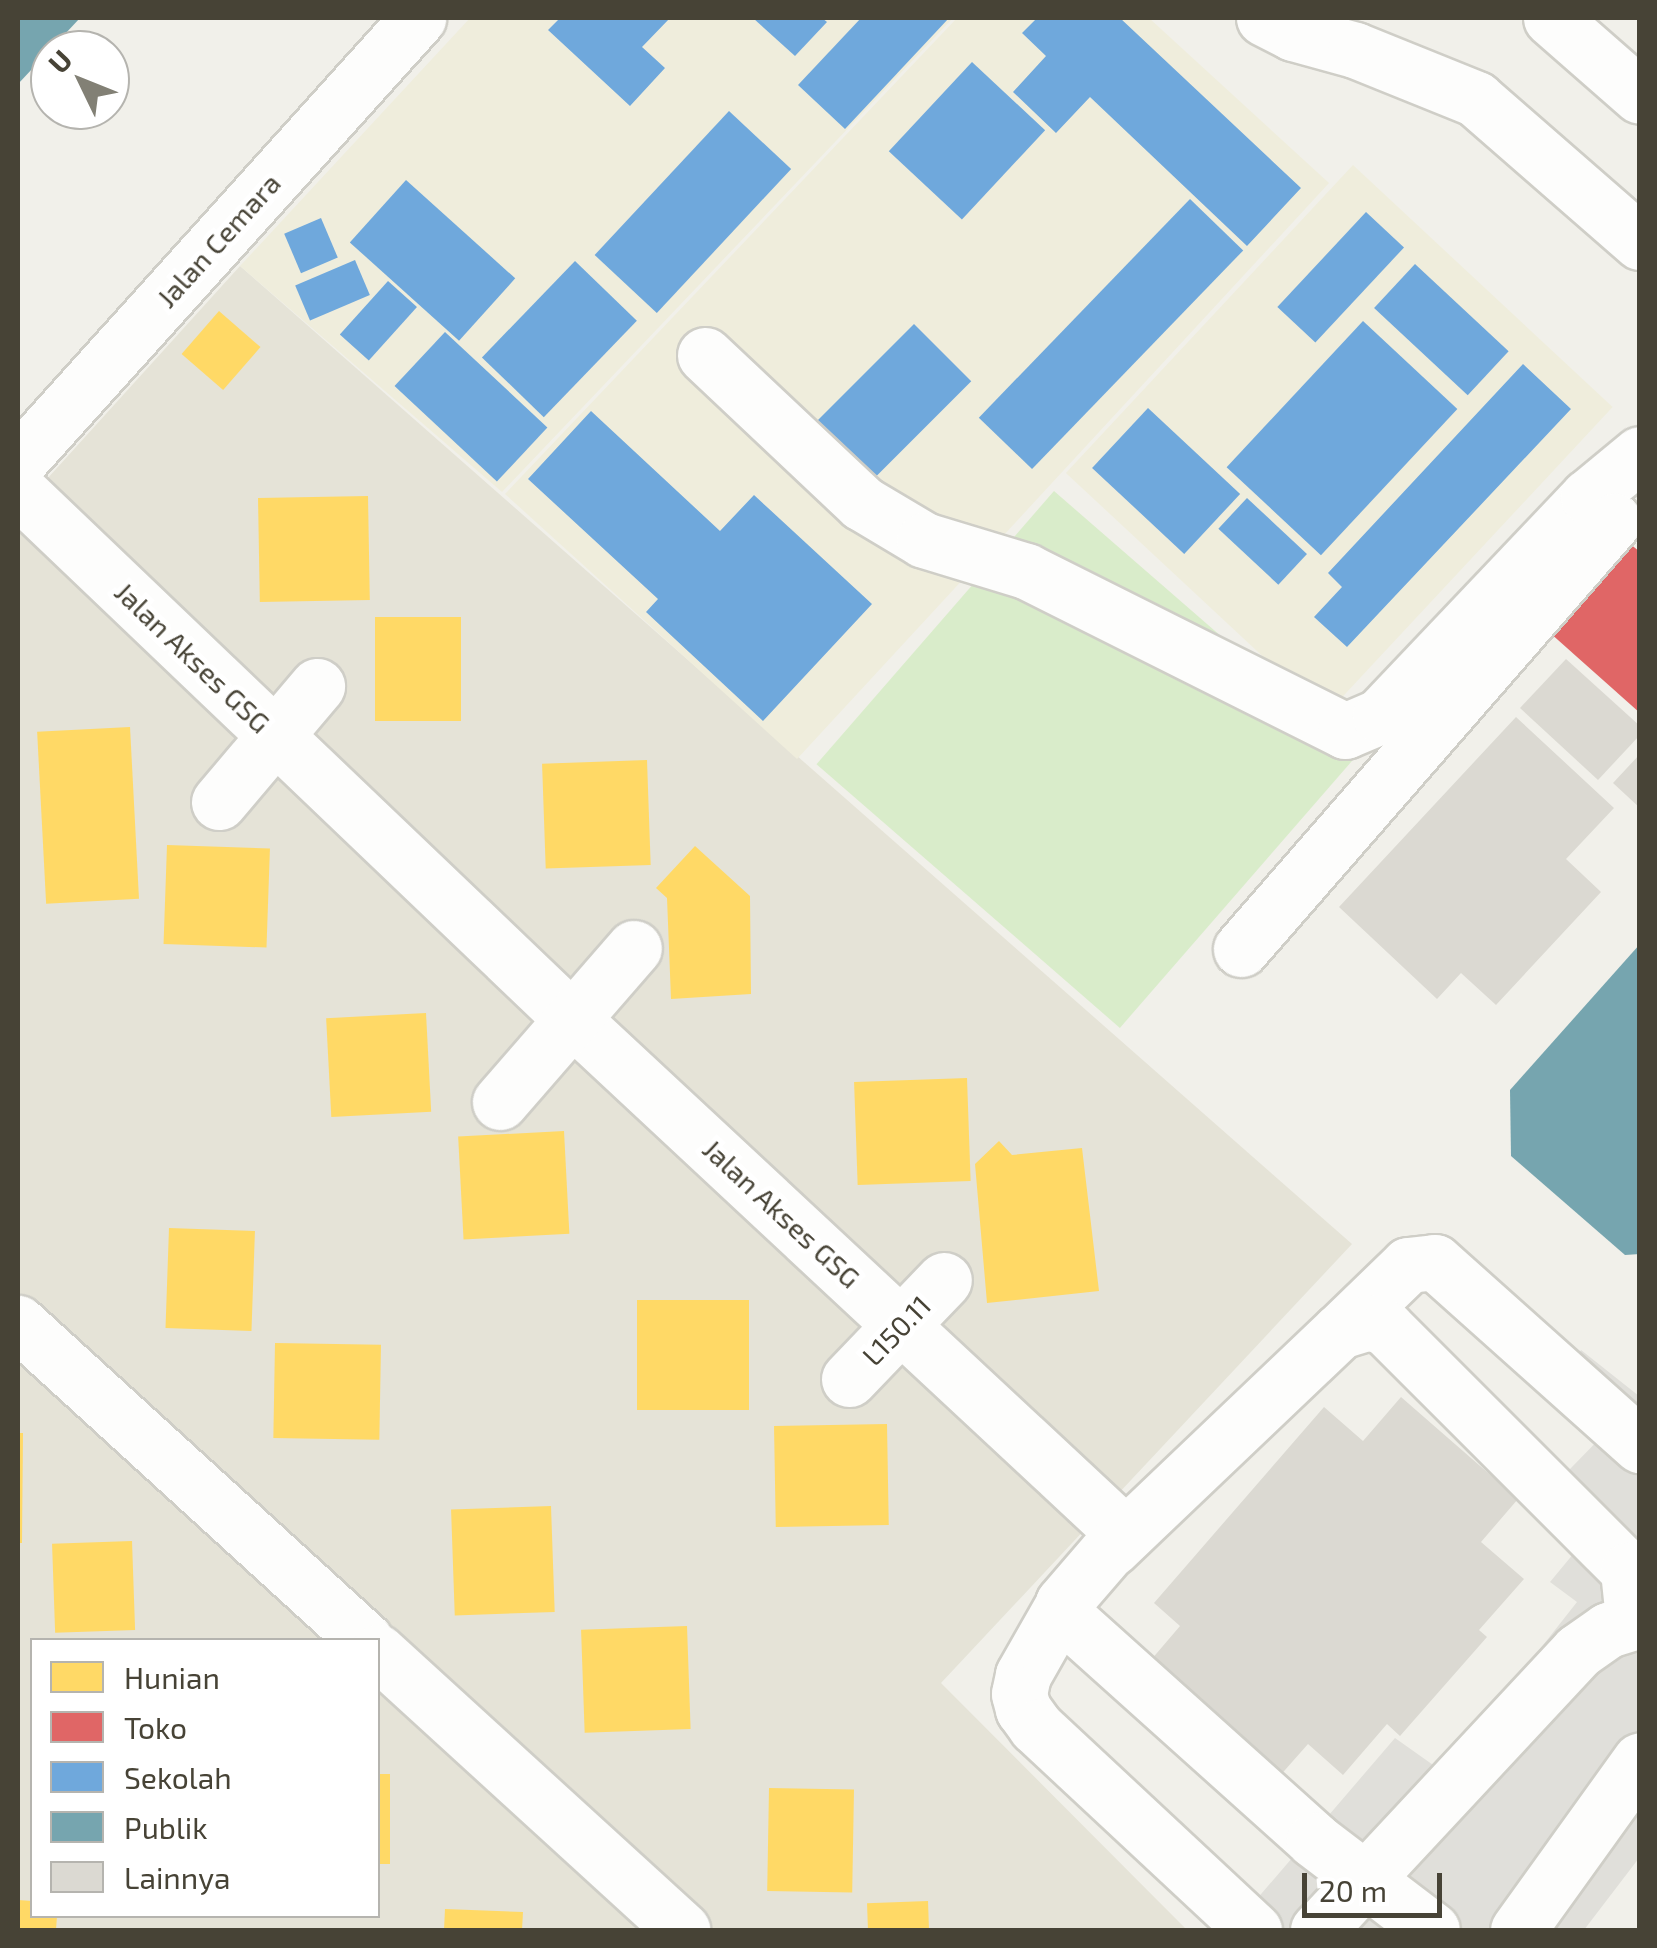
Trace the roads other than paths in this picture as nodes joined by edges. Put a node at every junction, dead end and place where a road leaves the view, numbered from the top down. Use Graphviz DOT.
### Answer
graph roads {
  1 [pos="418,18"];
  2 [pos="1264,18"];
  3 [pos="1551,18"];
  4 [pos="1640,96"];
  5 [pos="1640,242"];
  6 [pos="704,355"];
  7 [pos="1640,454"];
  8 [pos="18,462"];
  9 [pos="18,490"];
  10 [pos="1640,492"];
  11 [pos="317,686"];
  12 [pos="275,736"];
  13 [pos="219,802"];
  14 [pos="634,948"];
  15 [pos="1242,949"];
  16 [pos="571,1018"];
  17 [pos="500,1102"];
  18 [pos="944,1280"];
  19 [pos="18,1323"];
  20 [pos="902,1324"];
  21 [pos="1340,1331"];
  22 [pos="849,1379"];
  23 [pos="1640,1445"];
  24 [pos="1112,1548"];
  25 [pos="1061,1608"];
  26 [pos="1636,1619"];
  27 [pos="363,1638"];
  28 [pos="380,1654"];
  29 [pos="1640,1760"];
  30 [pos="1364,1877"];
  31 [pos="682,1930"];
  32 [pos="1254,1930"];
  33 [pos="1318,1930"];
  34 [pos="1432,1930"];
  35 [pos="1518,1930"];
  1 -- 8 [label="street, Jalan Cemara"];
  2 -- 5 [label="street"];
  3 -- 4 [label="street"];
  6 -- 7 [label="street"];
  9 -- 12 [label="street, Jalan Akses GSG"];
  10 -- 15 [label="street"];
  11 -- 12 [label="street"];
  12 -- 13 [label="street"];
  12 -- 16 [label="street, Jalan Akses GSG"];
  14 -- 16 [label="street"];
  16 -- 17 [label="street"];
  16 -- 20 [label="street, Jalan Akses GSG"];
  18 -- 20 [label="street, L150.11"];
  19 -- 27 [label="street"];
  20 -- 22 [label="street, L150.11"];
  20 -- 24 [label="street, Jalan Akses GSG"];
  21 -- 23 [label="street"];
  21 -- 24 [label="street"];
  21 -- 26 [label="street"];
  24 -- 25 [label="street"];
  25 -- 30 [label="street"];
  25 -- 32 [label="street"];
  26 -- 30 [label="street"];
  28 -- 31 [label="street"];
  29 -- 35 [label="street"];
  30 -- 33 [label="street"];
  30 -- 34 [label="street"];
}
